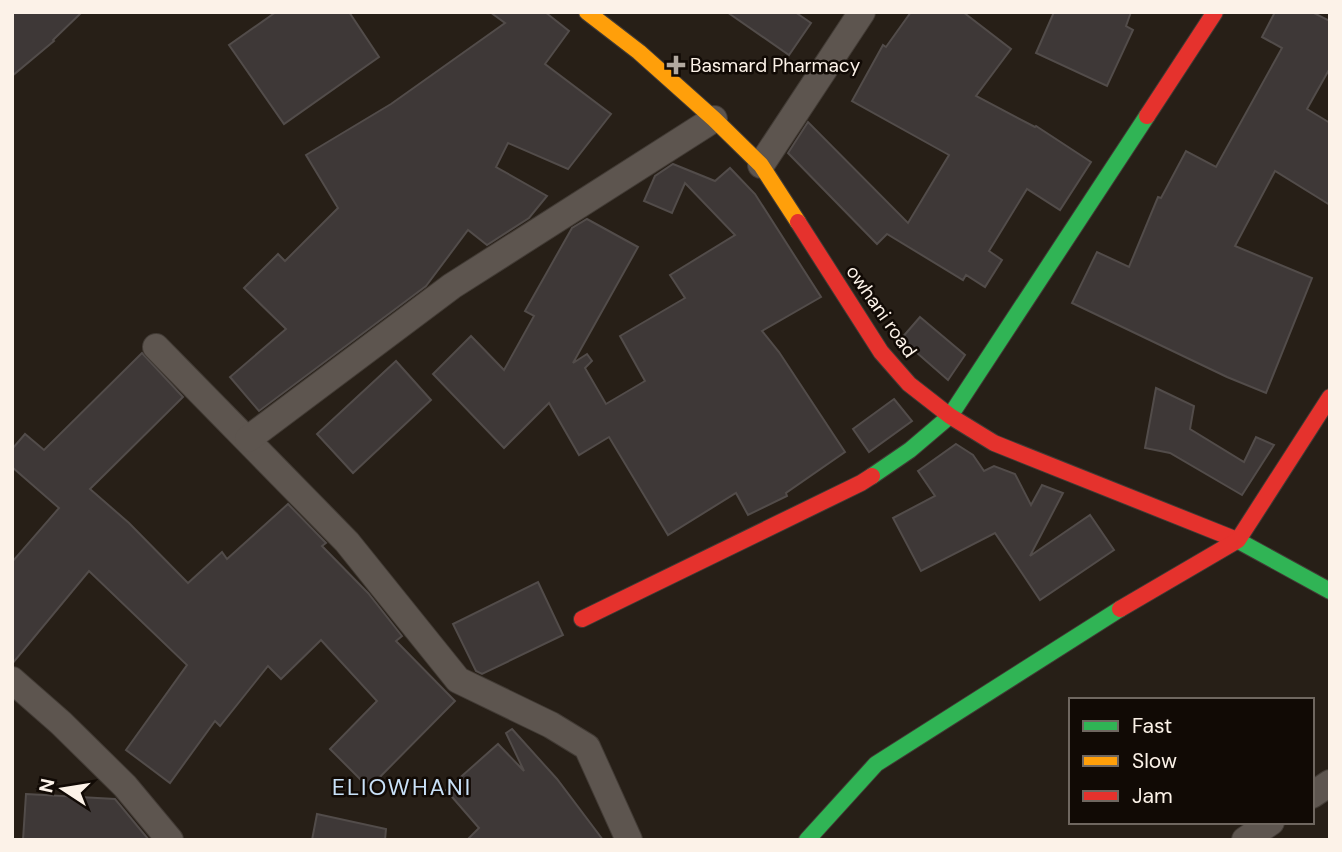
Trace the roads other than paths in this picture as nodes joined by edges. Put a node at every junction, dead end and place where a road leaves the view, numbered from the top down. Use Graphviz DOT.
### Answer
graph roads {
  1 [pos="587,12"];
  2 [pos="862,12"];
  3 [pos="1215,12"];
  4 [pos="714,119"];
  5 [pos="761,165"];
  6 [pos="156,347"];
  7 [pos="1330,397"];
  8 [pos="950,416"];
  9 [pos="248,439"];
  10 [pos="1238,540"];
  11 [pos="1330,591"];
  12 [pos="582,619"];
  13 [pos="12,680"];
  14 [pos="1330,783"];
  15 [pos="1314,794"];
  16 [pos="1269,824"];
  17 [pos="170,840"];
  18 [pos="629,840"];
  19 [pos="807,840"];
  20 [pos="1245,840"];
  1 -- 4 [label="street, owhani road"];
  2 -- 5 [label="street"];
  3 -- 8 [label="street"];
  4 -- 5 [label="street, owhani road"];
  4 -- 9 [label="street"];
  5 -- 8 [label="street, owhani road"];
  6 -- 9 [label="street"];
  7 -- 10 [label="street"];
  8 -- 10 [label="street, owhani road"];
  8 -- 12 [label="street"];
  9 -- 18 [label="street"];
  10 -- 11 [label="street, owhani road"];
  10 -- 19 [label="street"];
  13 -- 17 [label="street"];
  14 -- 15 [label="street"];
  16 -- 20 [label="street"];
}
